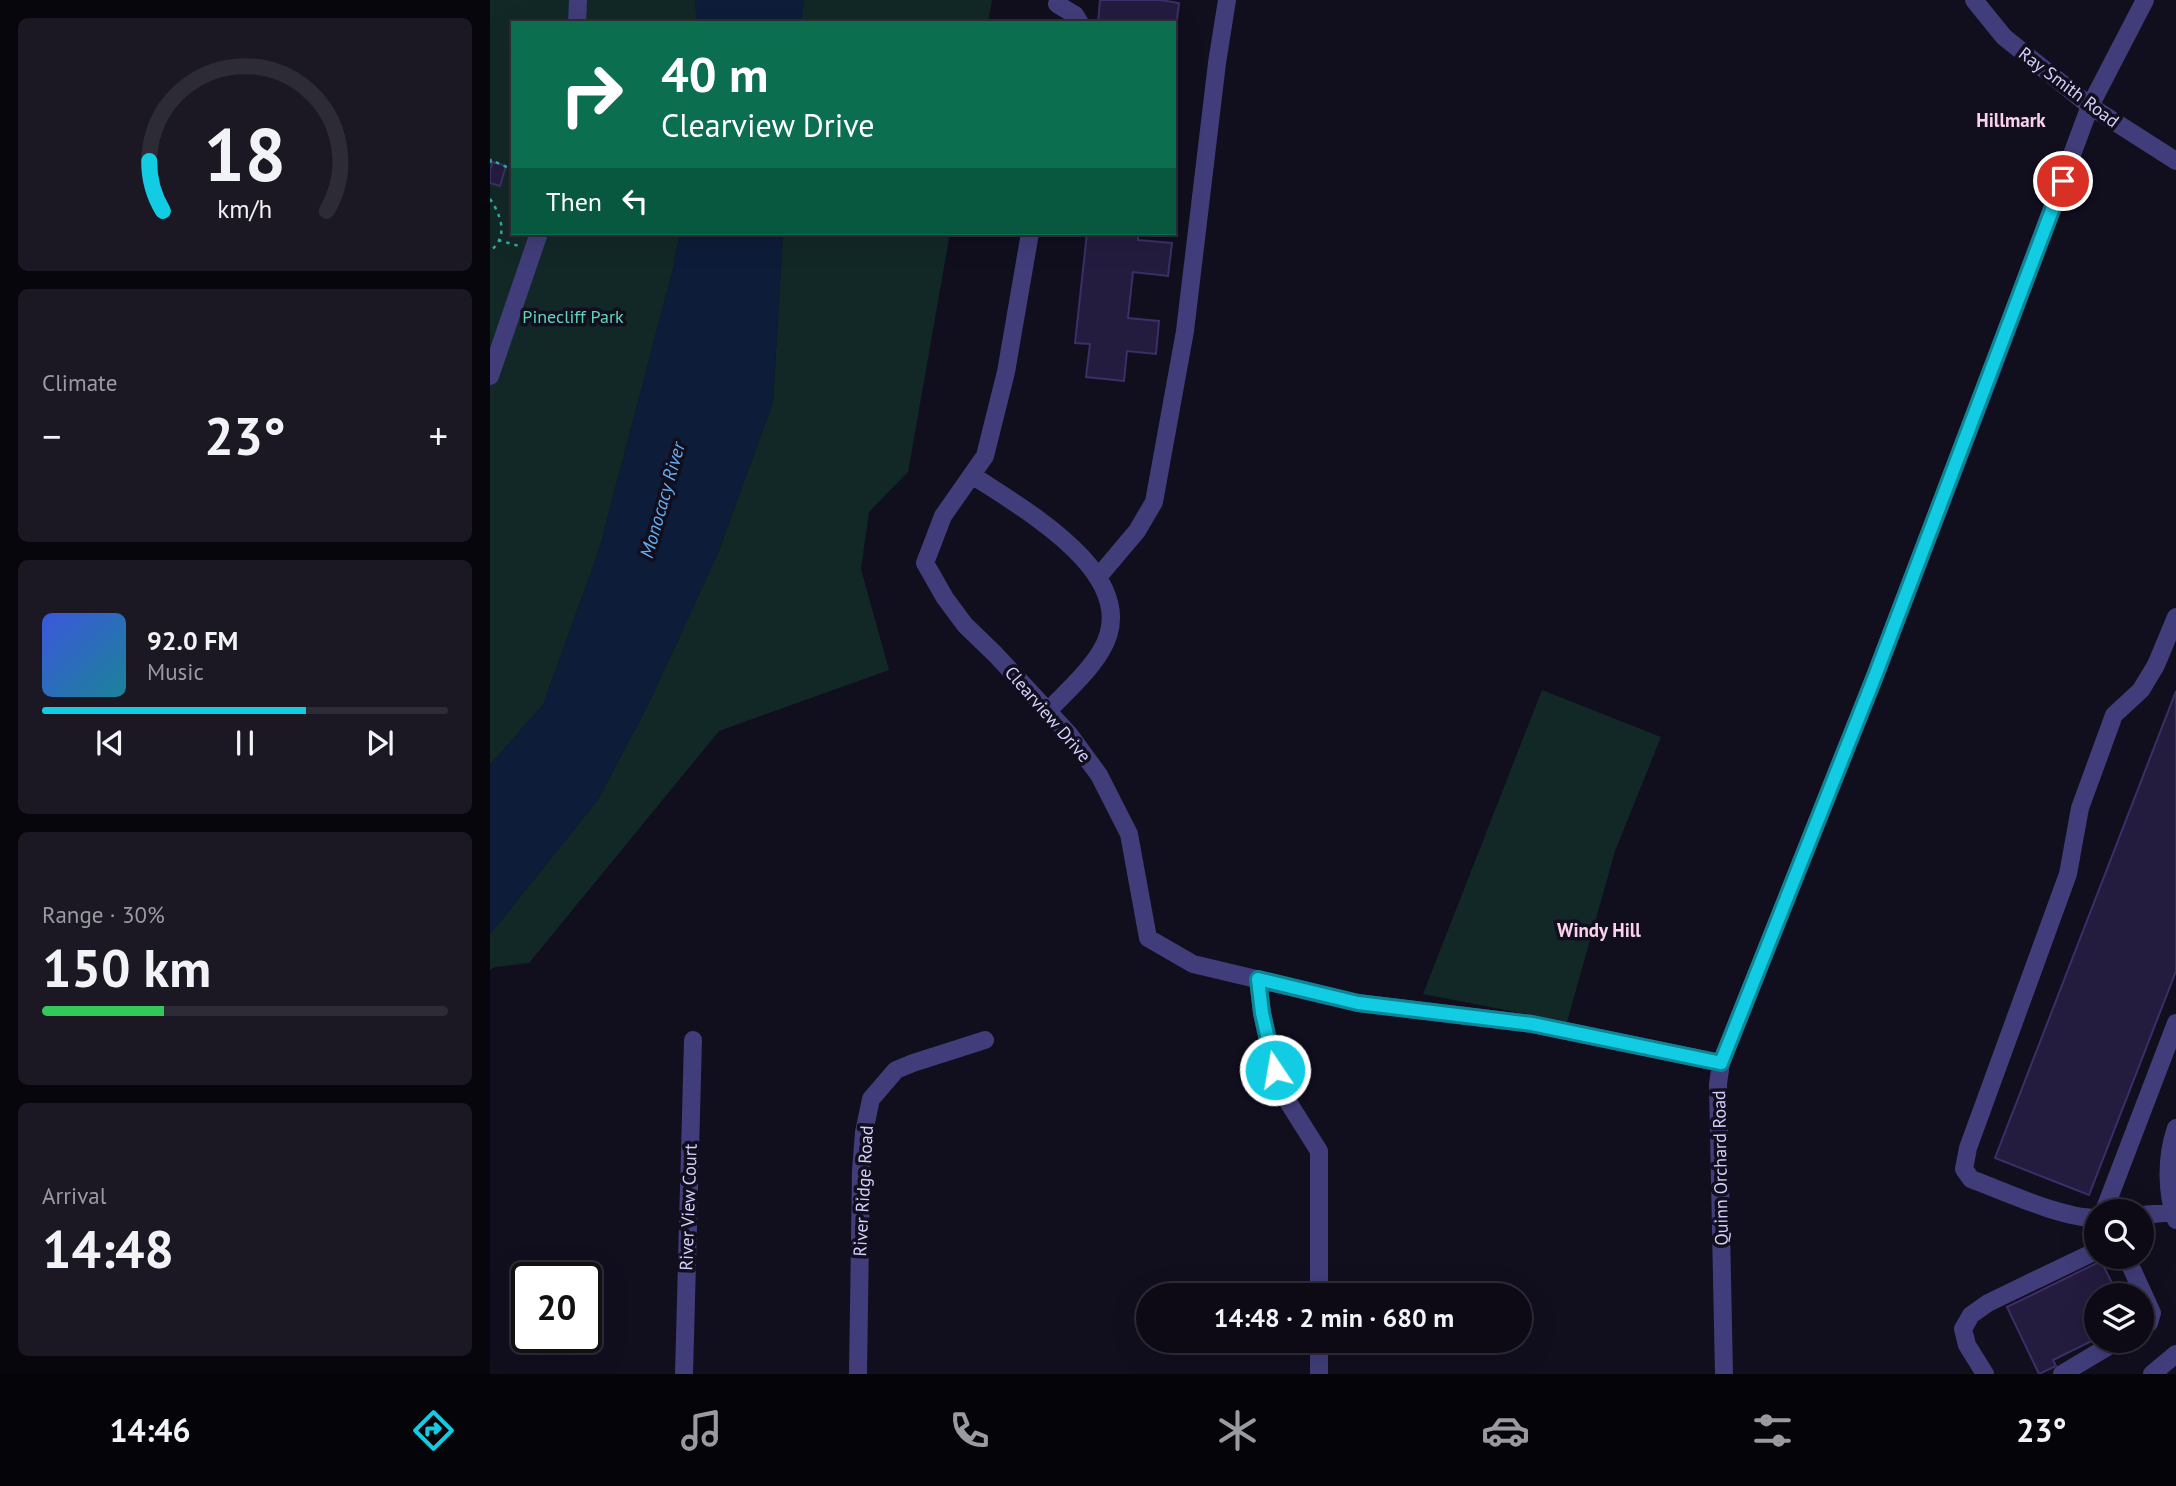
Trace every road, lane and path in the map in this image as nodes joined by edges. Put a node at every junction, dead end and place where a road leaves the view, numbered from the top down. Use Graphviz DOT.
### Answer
graph roads {
  1 [pos="578,0"];
  2 [pos="1227,0"];
  3 [pos="1973,0"];
  4 [pos="2145,0"];
  5 [pos="1057,2"];
  6 [pos="577,21"];
  7 [pos="1055,21"];
  8 [pos="1079,21"];
  9 [pos="2090,106"];
  10 [pos="2176,161"];
  11 [pos="490,163"];
  12 [pos="511,169"];
  13 [pos="490,199"];
  14 [pos="538,235"];
  15 [pos="1030,235"];
  16 [pos="498,240"];
  17 [pos="490,251"];
  18 [pos="533,251"];
  19 [pos="490,376"];
  20 [pos="972,475"];
  21 [pos="1099,576"];
  22 [pos="2176,617"];
  23 [pos="1048,711"];
  24 [pos="1258,979"];
  25 [pos="2176,1023"];
  26 [pos="693,1040"];
  27 [pos="985,1040"];
  28 [pos="1721,1063"];
  29 [pos="2176,1128"];
  30 [pos="2109,1199"];
  31 [pos="2154,1215"];
  32 [pos="2175,1215"];
  33 [pos="2084,1218"];
  34 [pos="2084,1257"];
  35 [pos="1319,1283"];
  36 [pos="1319,1353"];
  37 [pos="2097,1353"];
  38 [pos="2176,1353"];
  39 [pos="684,1374"];
  40 [pos="858,1374"];
  41 [pos="1318,1374"];
  42 [pos="1724,1374"];
  43 [pos="1985,1374"];
  44 [pos="2062,1374"];
  45 [pos="2152,1374"];
  1 -- 6 [label="street"];
  2 -- 21 [label="street"];
  3 -- 9 [label="street, Ray Smith Road"];
  4 -- 9 [label="street, Quinn Orchard Road"];
  5 -- 7 [label="street"];
  5 -- 8 [label="street"];
  9 -- 10 [label="street, Ray Smith Road"];
  9 -- 28 [label="street, Quinn Orchard Road"];
  11 -- 12 [label="path"];
  13 -- 16 [label="path"];
  14 -- 18 [label="street"];
  15 -- 20 [label="street, Clearview Drive"];
  16 -- 17 [label="path"];
  16 -- 18 [label="path"];
  18 -- 19 [label="street"];
  20 -- 21 [label="street"];
  20 -- 23 [label="street, Clearview Drive"];
  21 -- 23 [label="street"];
  22 -- 33 [label="street"];
  23 -- 24 [label="street, Clearview Drive"];
  24 -- 28 [label="street, Clearview Drive"];
  24 -- 35 [label="street"];
  25 -- 30 [label="street"];
  26 -- 39 [label="street, River View Court"];
  27 -- 40 [label="street, River Ridge Road"];
  28 -- 42 [label="street, Quinn Orchard Road"];
  29 -- 32 [label="street"];
  31 -- 32 [label="street"];
  34 -- 43 [label="street"];
  36 -- 41 [label="street"];
  37 -- 44 [label="street"];
  38 -- 45 [label="street"];
}
